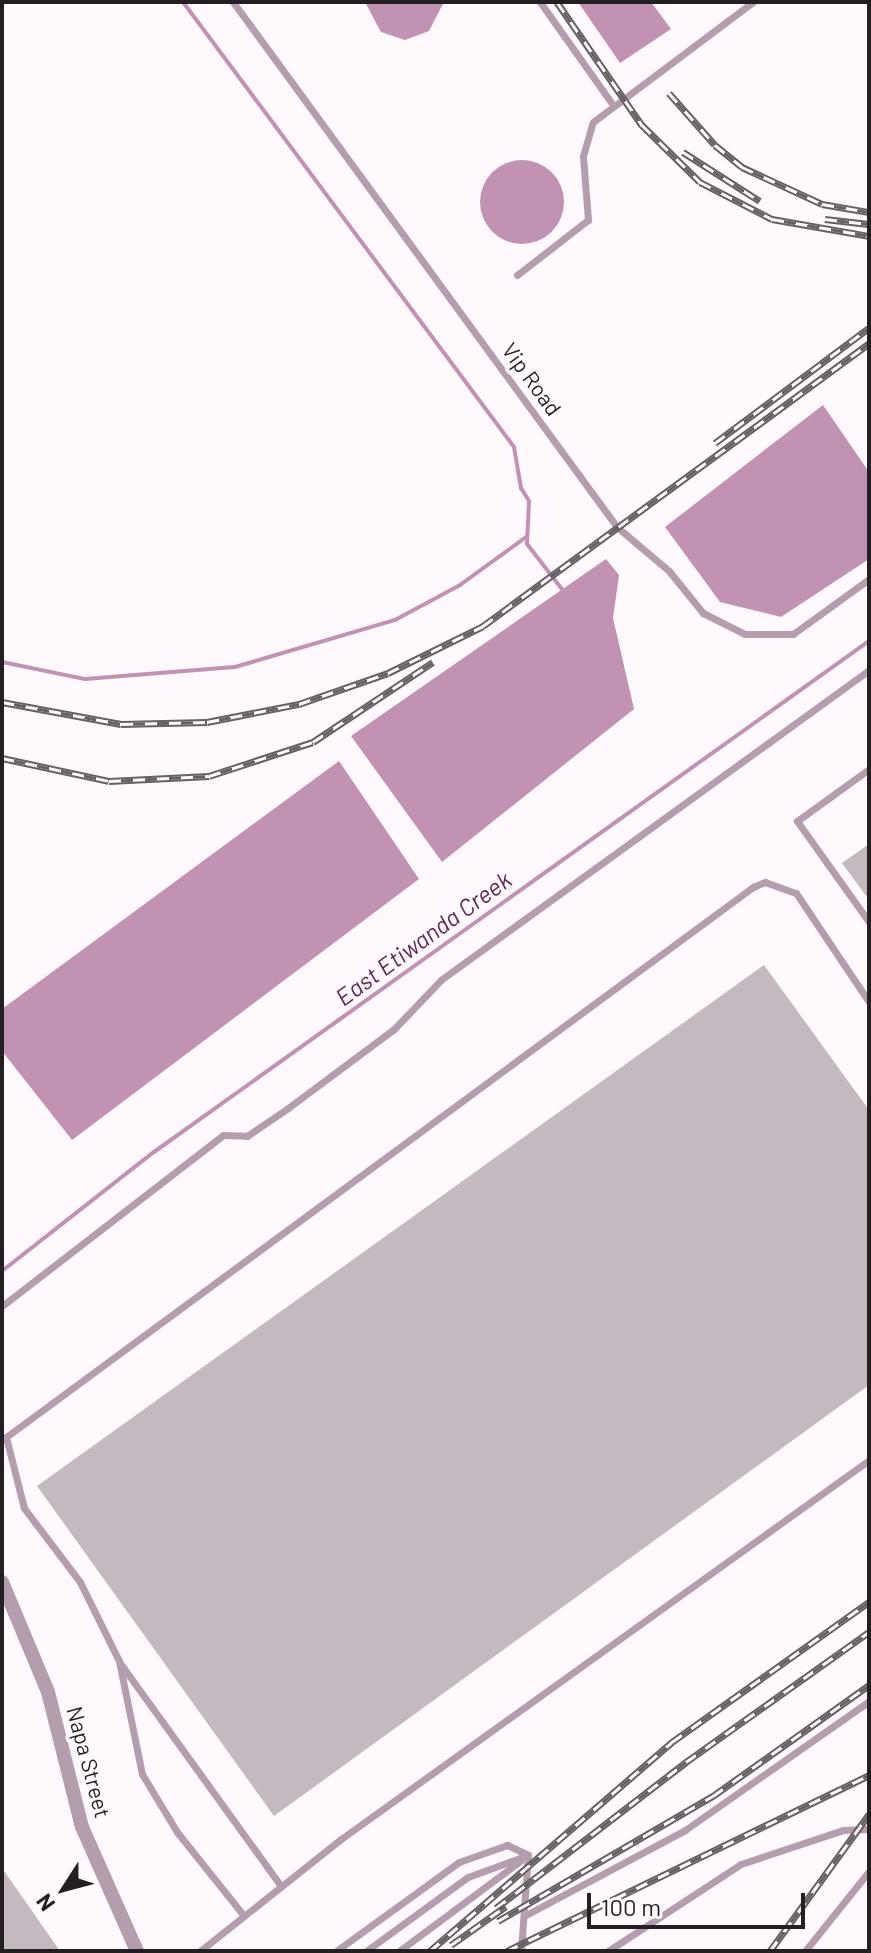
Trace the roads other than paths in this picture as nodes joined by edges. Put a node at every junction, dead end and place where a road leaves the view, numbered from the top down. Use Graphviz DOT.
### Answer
graph roads {
  1 [pos="233,2"];
  2 [pos="540,2"];
  3 [pos="753,2"];
  4 [pos="613,105"];
  5 [pos="517,275"];
  6 [pos="869,579"];
  7 [pos="869,670"];
  8 [pos="869,769"];
  9 [pos="869,922"];
  10 [pos="869,1002"];
  11 [pos="2,1306"];
  12 [pos="4,1438"];
  13 [pos="869,1460"];
  14 [pos="2,1582"];
  15 [pos="119,1661"];
  16 [pos="869,1701"];
  17 [pos="869,1829"];
  18 [pos="528,1855"];
  19 [pos="869,1871"];
  20 [pos="281,1886"];
  21 [pos="244,1916"];
  22 [pos="524,1916"];
  23 [pos="137,1951"];
  24 [pos="200,1951"];
  25 [pos="336,1951"];
  26 [pos="366,1951"];
  27 [pos="399,1951"];
  28 [pos="521,1951"];
  29 [pos="608,1951"];
  30 [pos="805,1951"];
  1 -- 6 [label="lane, Vip Road"];
  2 -- 4 [label="lane"];
  3 -- 4 [label="lane"];
  4 -- 5 [label="lane"];
  7 -- 11 [label="lane"];
  8 -- 9 [label="lane"];
  10 -- 12 [label="lane"];
  12 -- 15 [label="lane"];
  13 -- 20 [label="lane"];
  14 -- 23 [label="street, Napa Street"];
  15 -- 20 [label="lane"];
  15 -- 21 [label="lane"];
  16 -- 22 [label="lane"];
  17 -- 29 [label="lane"];
  18 -- 22 [label="lane"];
  18 -- 25 [label="lane"];
  18 -- 26 [label="lane"];
  18 -- 27 [label="lane"];
  19 -- 30 [label="lane"];
  20 -- 21 [label="lane"];
  21 -- 24 [label="lane"];
  22 -- 28 [label="lane"];
}
